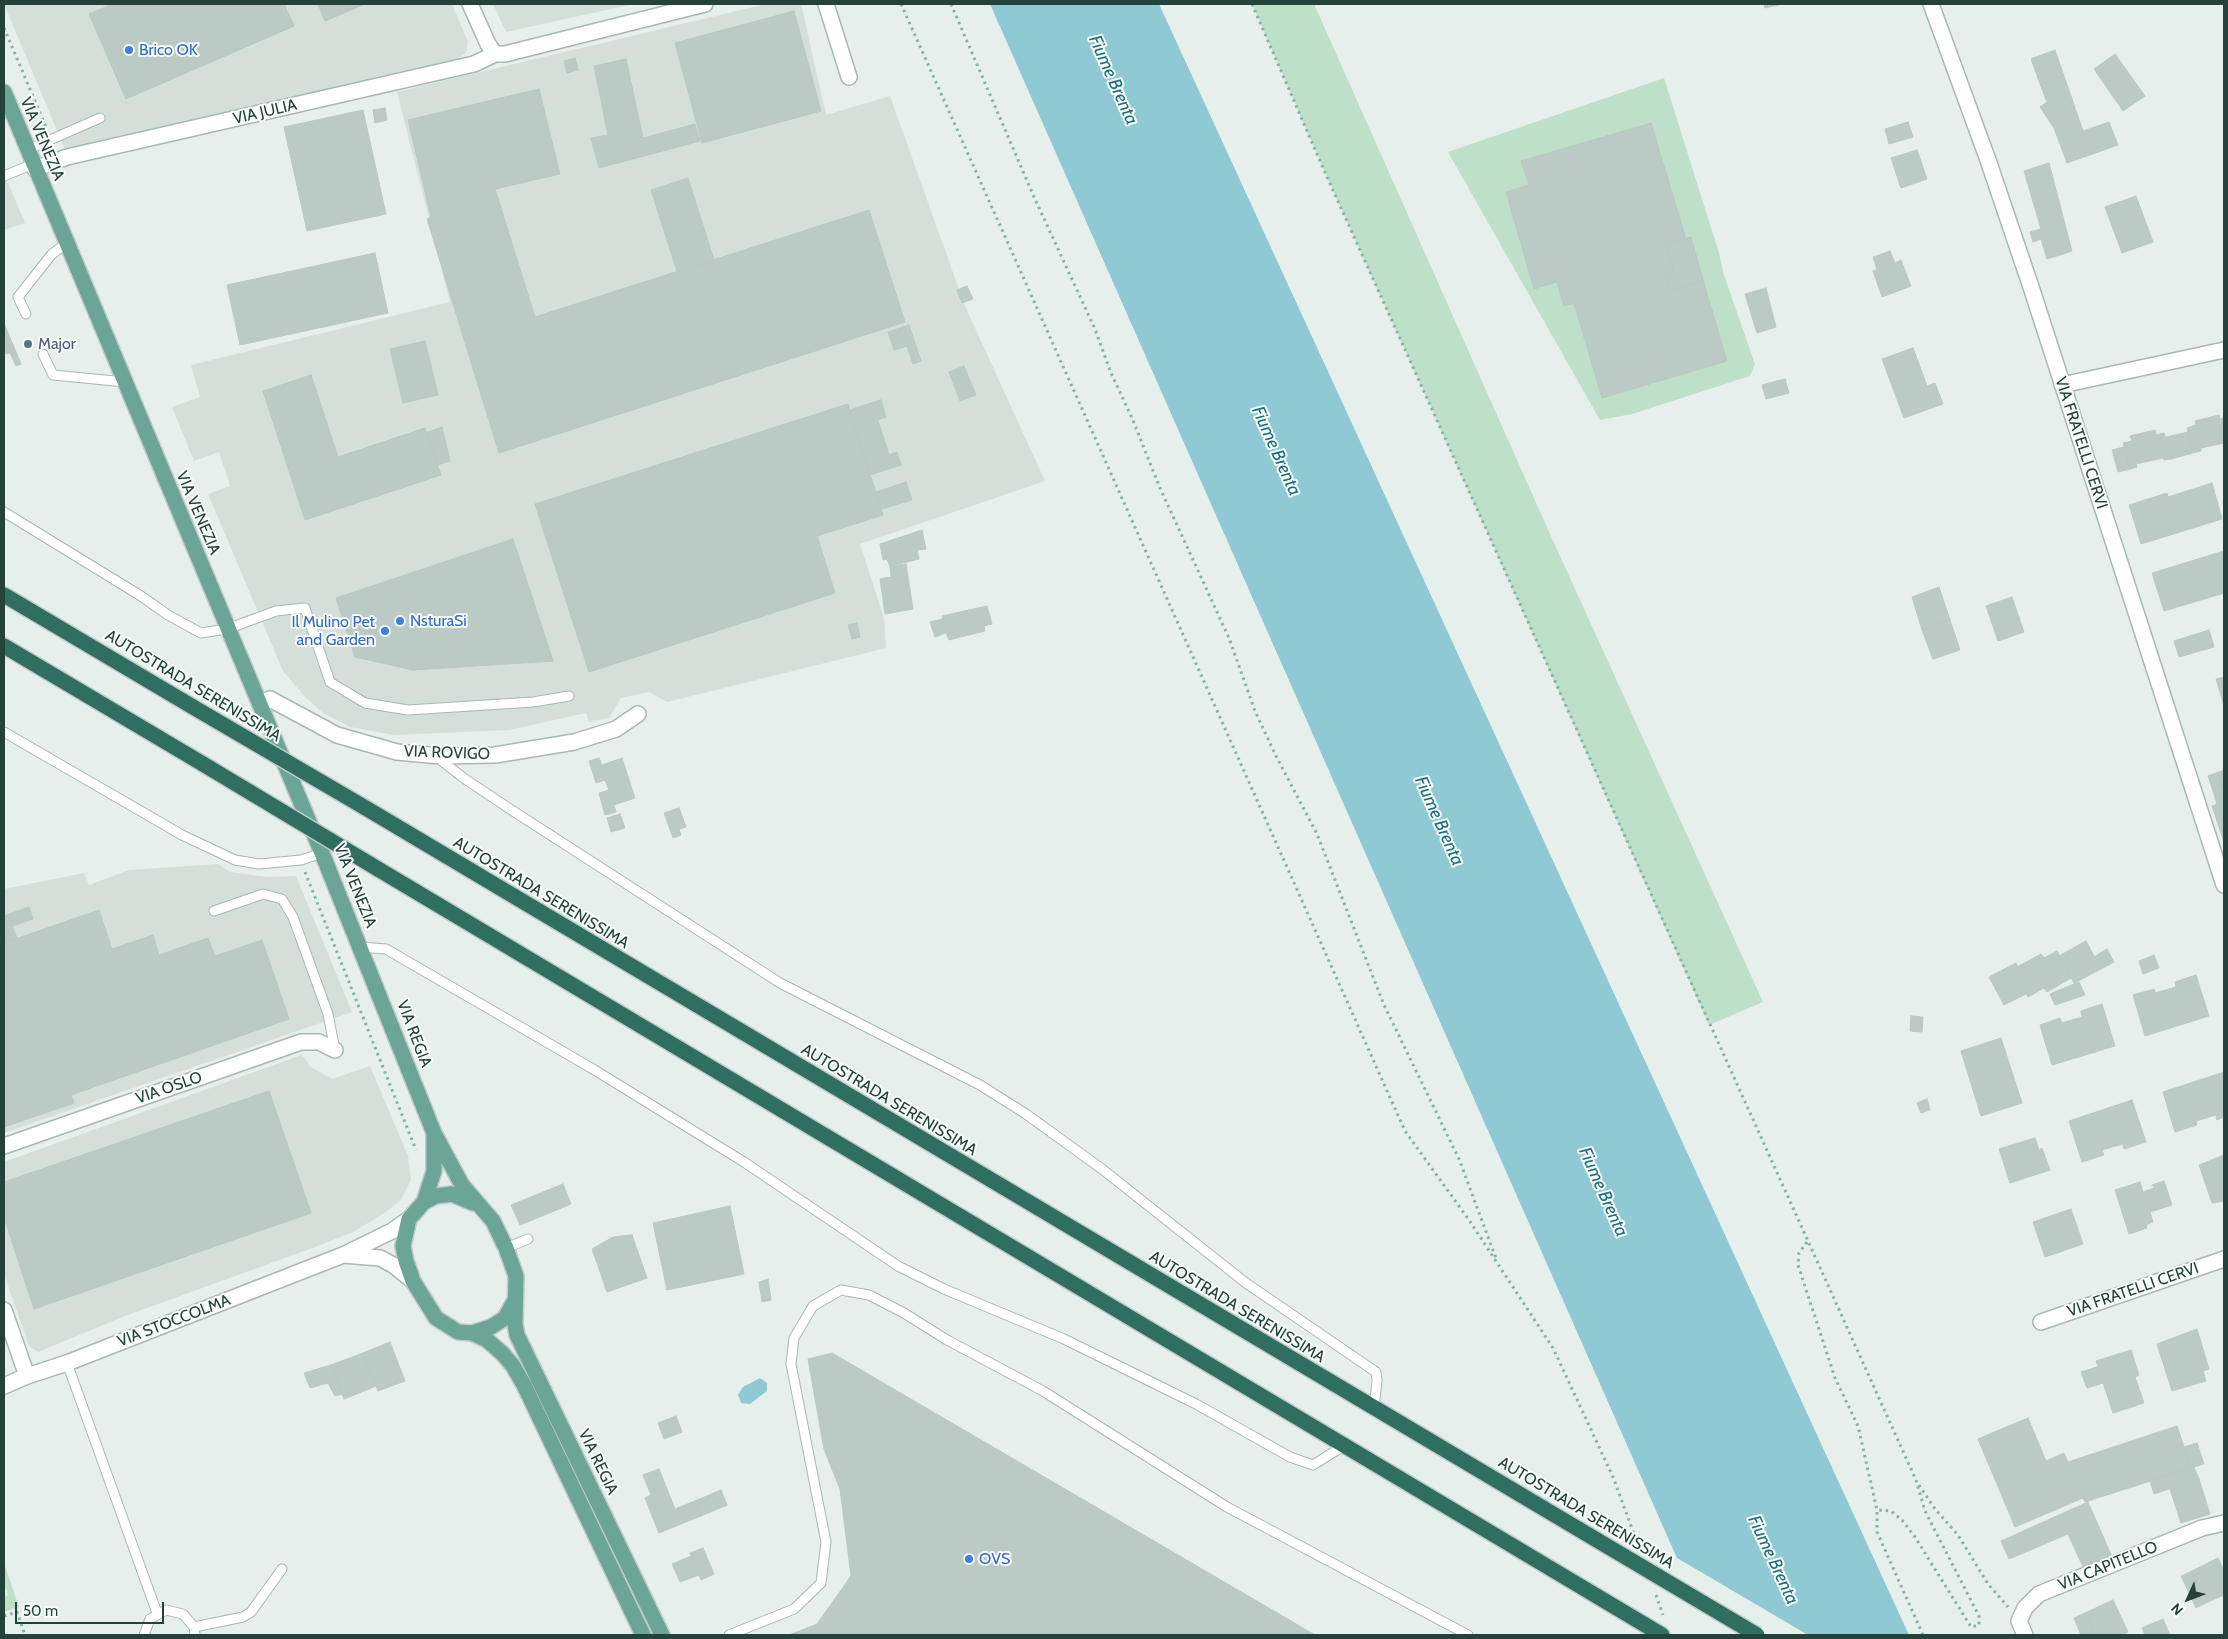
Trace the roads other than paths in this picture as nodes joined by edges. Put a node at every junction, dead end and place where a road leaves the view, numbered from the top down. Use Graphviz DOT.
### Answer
graph roads {
  1 [pos="470,4"];
  2 [pos="705,4"];
  3 [pos="826,4"];
  4 [pos="1932,4"];
  5 [pos="495,54"];
  6 [pos="849,77"];
  7 [pos="4,92"];
  8 [pos="100,118"];
  9 [pos="27,150"];
  10 [pos="34,167"];
  11 [pos="4,176"];
  12 [pos="67,243"];
  13 [pos="26,314"];
  14 [pos="2224,350"];
  15 [pos="43,354"];
  16 [pos="124,382"];
  17 [pos="2062,385"];
  18 [pos="4,512"];
  19 [pos="4,595"];
  20 [pos="227,629"];
  21 [pos="4,646"];
  22 [pos="570,696"];
  23 [pos="260,703"];
  24 [pos="638,714"];
  25 [pos="4,732"];
  26 [pos="440,756"];
  27 [pos="322,853"];
  28 [pos="2224,885"];
  29 [pos="214,911"];
  30 [pos="361,947"];
  31 [pos="335,1050"];
  32 [pos="434,1134"];
  33 [pos="4,1146"];
  34 [pos="424,1202"];
  35 [pos="480,1206"];
  36 [pos="409,1219"];
  37 [pos="528,1239"];
  38 [pos="506,1248"];
  39 [pos="343,1255"];
  40 [pos="2224,1259"];
  41 [pos="413,1281"];
  42 [pos="515,1300"];
  43 [pos="4,1310"];
  44 [pos="2041,1322"];
  45 [pos="472,1333"];
  46 [pos="67,1363"];
  47 [pos="27,1376"];
  48 [pos="4,1386"];
  49 [pos="1374,1408"];
  50 [pos="1345,1445"];
  51 [pos="2224,1523"];
  52 [pos="282,1569"];
  53 [pos="158,1613"];
  54 [pos="2022,1628"];
  55 [pos="194,1631"];
  56 [pos="144,1635"];
  57 [pos="643,1635"];
  58 [pos="662,1635"];
  59 [pos="729,1635"];
  60 [pos="1468,1635"];
  61 [pos="1662,1635"];
  62 [pos="1757,1635"];
  1 -- 5 [label="street"];
  2 -- 5 [label="street, VIA JULIA"];
  3 -- 6 [label="street"];
  4 -- 17 [label="street, VIA FRATELLI CERVI"];
  5 -- 10 [label="street, VIA JULIA"];
  7 -- 9 [label="main road, VIA VENEZIA"];
  8 -- 9 [label="lane"];
  9 -- 10 [label="main road, VIA VENEZIA"];
  10 -- 11 [label="lane"];
  10 -- 12 [label="main road, VIA VENEZIA"];
  12 -- 13 [label="lane"];
  12 -- 16 [label="main road, VIA VENEZIA"];
  14 -- 17 [label="street"];
  15 -- 16 [label="lane"];
  16 -- 20 [label="main road, VIA VENEZIA"];
  17 -- 28 [label="street, VIA FRATELLI CERVI"];
  18 -- 20 [label="lane"];
  19 -- 49 [label="highway, AUTOSTRADA SERENISSIMA, bridge"];
  20 -- 22 [label="lane"];
  20 -- 23 [label="main road, VIA VENEZIA"];
  21 -- 50 [label="highway, bridge"];
  23 -- 26 [label="street, VIA ROVIGO"];
  23 -- 27 [label="main road, VIA VENEZIA"];
  24 -- 26 [label="street, VIA ROVIGO"];
  25 -- 27 [label="lane"];
  26 -- 49 [label="lane"];
  27 -- 30 [label="main road, VIA VENEZIA"];
  29 -- 31 [label="lane"];
  30 -- 32 [label="main road, VIA REGIA"];
  30 -- 50 [label="lane"];
  31 -- 33 [label="street, VIA OSLO"];
  32 -- 34 [label="main road, VIA REGIA"];
  32 -- 35 [label="main road, VIA REGIA"];
  34 -- 35 [label="main road, VIA REGIA"];
  34 -- 36 [label="main road, VIA REGIA"];
  35 -- 38 [label="main road, VIA REGIA"];
  36 -- 39 [label="street, VIA STOCCOLMA"];
  36 -- 41 [label="main road, VIA REGIA"];
  37 -- 38 [label="lane"];
  38 -- 42 [label="main road, VIA REGIA"];
  39 -- 41 [label="street, VIA STOCCOLMA"];
  39 -- 46 [label="street, VIA STOCCOLMA"];
  40 -- 44 [label="street, VIA FRATELLI CERVI"];
  41 -- 45 [label="main road, VIA REGIA"];
  42 -- 45 [label="main road"];
  42 -- 58 [label="main road, VIA REGIA"];
  43 -- 47 [label="street"];
  45 -- 57 [label="main road, VIA REGIA"];
  46 -- 47 [label="street, VIA STOCCOLMA"];
  46 -- 53 [label="lane"];
  47 -- 48 [label="street, VIA STOCCOLMA"];
  49 -- 62 [label="highway, AUTOSTRADA SERENISSIMA, bridge"];
  50 -- 61 [label="highway"];
  51 -- 54 [label="street, VIA CAPITELLO"];
  52 -- 55 [label="lane"];
  53 -- 55 [label="lane"];
  53 -- 56 [label="lane"];
  59 -- 60 [label="lane"];
}
